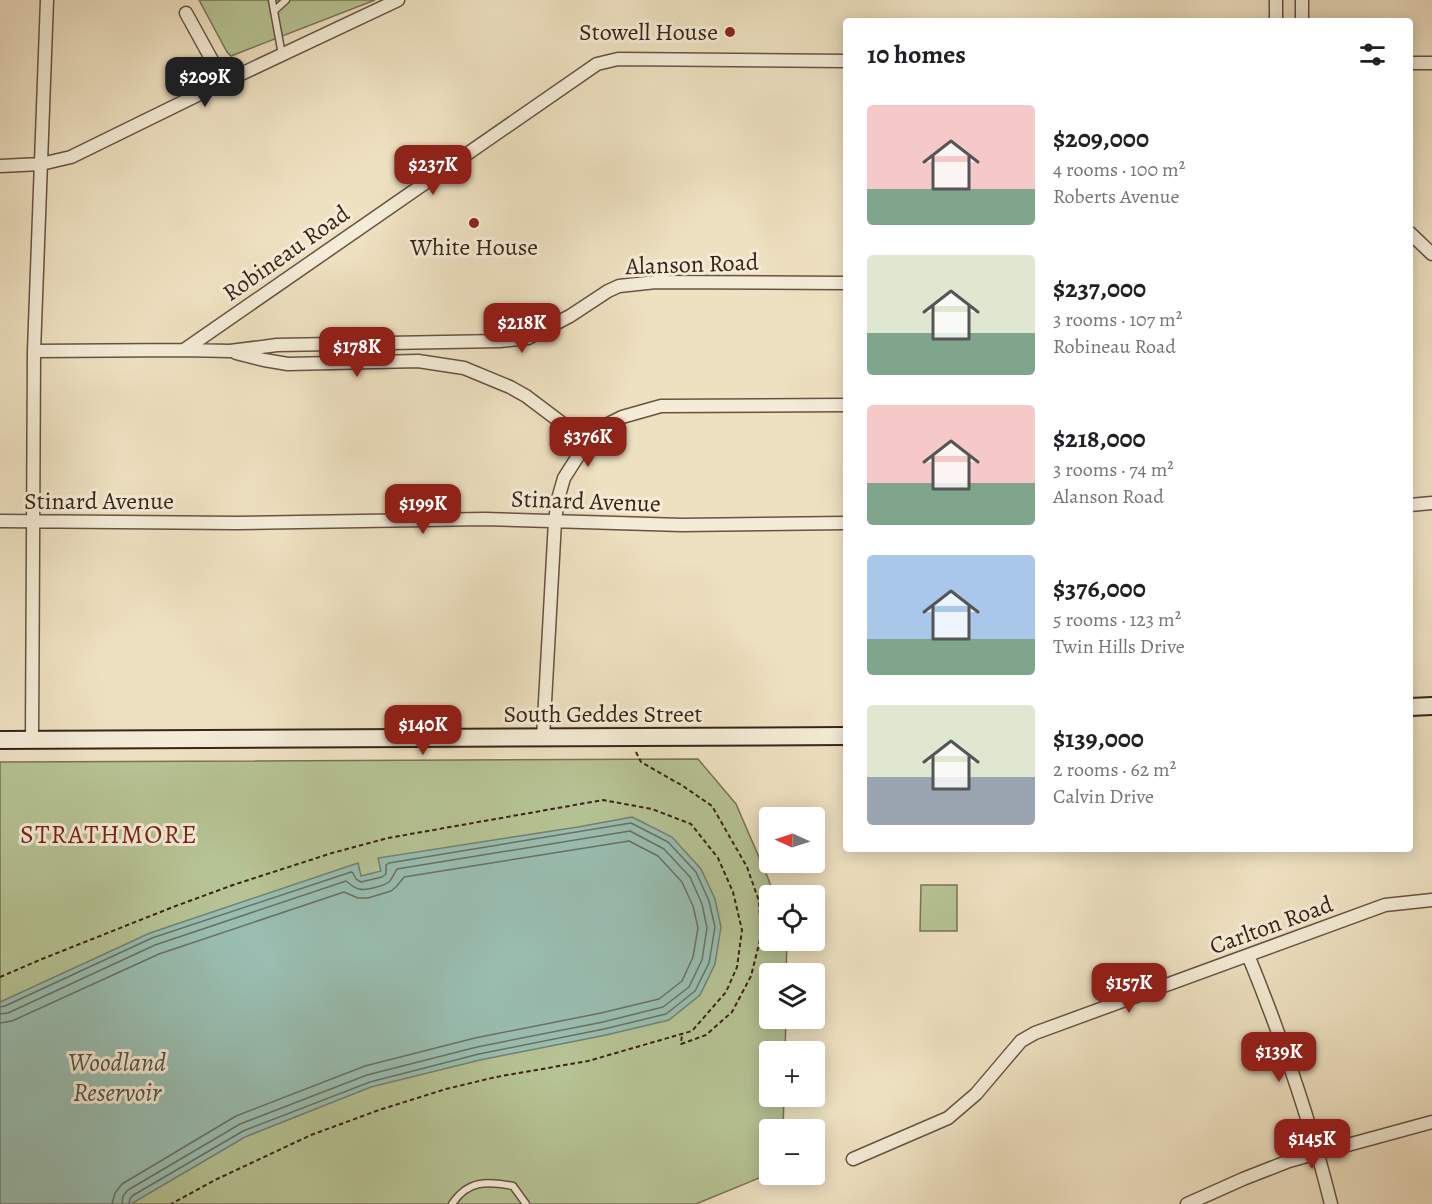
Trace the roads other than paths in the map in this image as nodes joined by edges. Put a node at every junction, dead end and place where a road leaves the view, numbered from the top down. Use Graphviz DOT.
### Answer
graph roads {
  1 [pos="46,0"];
  2 [pos="272,0"];
  3 [pos="286,0"];
  4 [pos="398,0"];
  5 [pos="1276,0"];
  6 [pos="1302,0"];
  7 [pos="274,11"];
  8 [pos="186,13"];
  9 [pos="1276,18"];
  10 [pos="1302,18"];
  11 [pos="282,55"];
  12 [pos="843,61"];
  13 [pos="1413,63"];
  14 [pos="1432,63"];
  15 [pos="224,82"];
  16 [pos="41,164"];
  17 [pos="0,166"];
  18 [pos="1413,236"];
  19 [pos="1432,254"];
  20 [pos="843,282"];
  21 [pos="184,350"];
  22 [pos="34,351"];
  23 [pos="230,351"];
  24 [pos="843,405"];
  25 [pos="587,442"];
  26 [pos="1432,503"];
  27 [pos="1413,505"];
  28 [pos="0,521"];
  29 [pos="33,521"];
  30 [pos="555,521"];
  31 [pos="843,523"];
  32 [pos="1432,706"];
  33 [pos="1413,707"];
  34 [pos="843,736"];
  35 [pos="543,738"];
  36 [pos="0,740"];
  37 [pos="32,740"];
  38 [pos="1432,900"];
  39 [pos="1248,955"];
  40 [pos="1432,1122"];
  41 [pos="1318,1153"];
  42 [pos="853,1159"];
  43 [pos="452,1204"];
  44 [pos="526,1204"];
  45 [pos="1188,1204"];
  46 [pos="1331,1204"];
  1 -- 16 [label="street"];
  2 -- 7 [label="lane"];
  3 -- 7 [label="lane"];
  4 -- 11 [label="street"];
  5 -- 9 [label="street"];
  6 -- 10 [label="street"];
  7 -- 11 [label="lane"];
  8 -- 15 [label="street"];
  11 -- 15 [label="street"];
  12 -- 21 [label="street, Robineau Road"];
  13 -- 14 [label="street"];
  15 -- 16 [label="street"];
  16 -- 17 [label="street"];
  16 -- 22 [label="street"];
  18 -- 19 [label="street"];
  20 -- 23 [label="street, Alanson Road"];
  21 -- 22 [label="street"];
  21 -- 23 [label="street, Alanson Road"];
  22 -- 29 [label="street"];
  23 -- 25 [label="street, Alanson Road"];
  24 -- 25 [label="street"];
  25 -- 30 [label="street"];
  26 -- 27 [label="street"];
  28 -- 29 [label="street, Stinard Avenue"];
  29 -- 30 [label="street, Stinard Avenue"];
  29 -- 37 [label="street"];
  30 -- 31 [label="street, Stinard Avenue"];
  30 -- 35 [label="street"];
  32 -- 33 [label="main road"];
  34 -- 35 [label="main road, South Geddes Street"];
  35 -- 37 [label="main road, South Geddes Street"];
  36 -- 37 [label="main road, South Geddes Street"];
  38 -- 39 [label="street, Carlton Road"];
  39 -- 41 [label="street"];
  39 -- 42 [label="street, Carlton Road"];
  40 -- 41 [label="street"];
  41 -- 45 [label="street"];
  41 -- 46 [label="street"];
  43 -- 44 [label="lane"];
}
